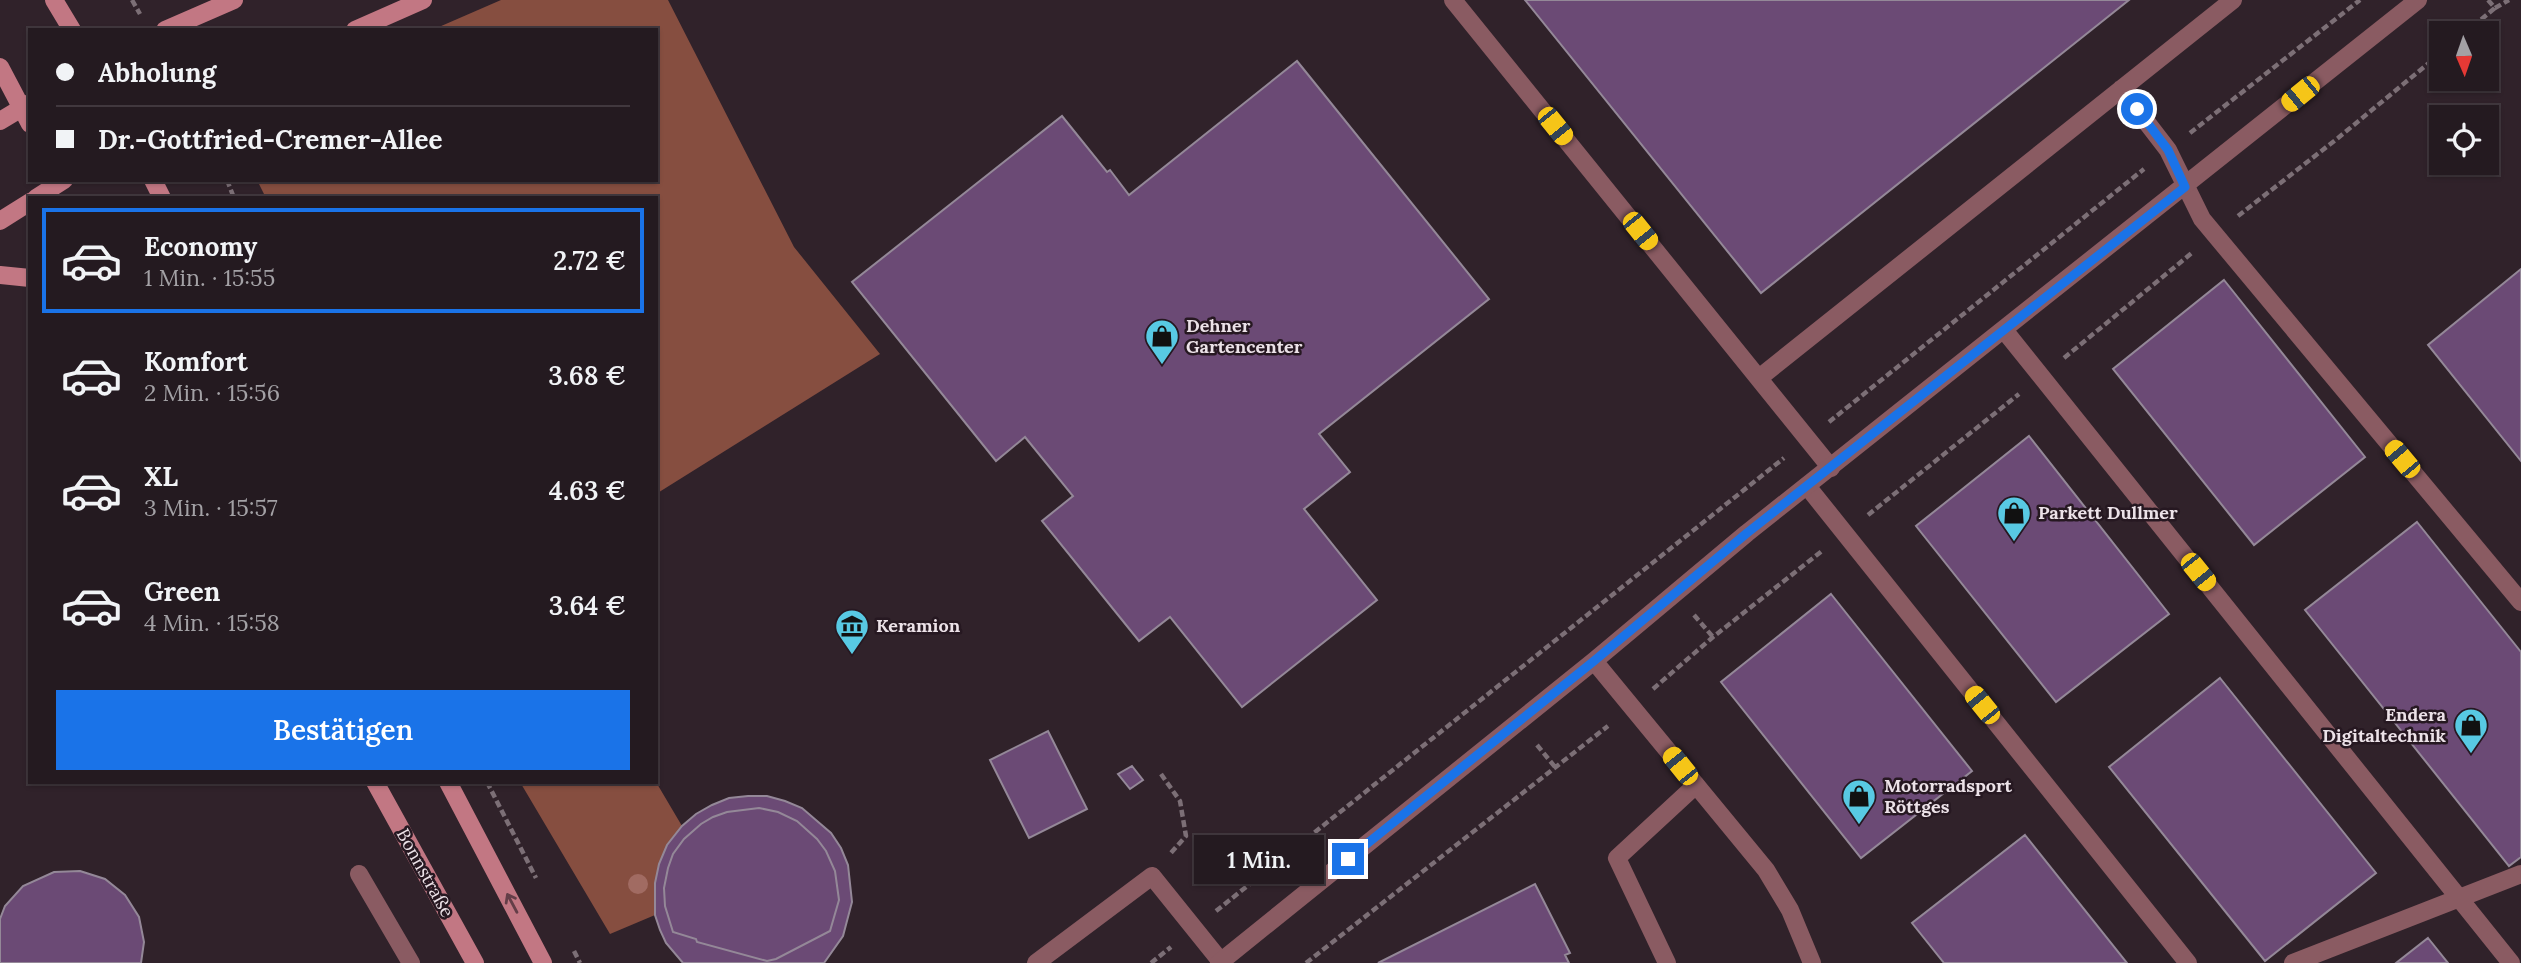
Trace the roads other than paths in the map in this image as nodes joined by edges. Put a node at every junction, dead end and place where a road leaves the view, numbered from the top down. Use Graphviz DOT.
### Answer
graph roads {
  1 [pos="54,0"];
  2 [pos="234,0"];
  3 [pos="423,0"];
  4 [pos="1453,0"];
  5 [pos="2233,0"];
  6 [pos="2418,0"];
  7 [pos="71,28"];
  8 [pos="170,28"];
  9 [pos="360,28"];
  10 [pos="0,66"];
  11 [pos="2121,89"];
  12 [pos="27,112"];
  13 [pos="0,121"];
  14 [pos="60,182"];
  15 [pos="2185,187"];
  16 [pos="39,196"];
  17 [pos="28,203"];
  18 [pos="0,221"];
  19 [pos="0,275"];
  20 [pos="28,278"];
  21 [pos="2004,330"];
  22 [pos="1759,378"];
  23 [pos="1831,468"];
  24 [pos="1807,486"];
  25 [pos="2521,602"];
  26 [pos="1594,661"];
  27 [pos="376,784"];
  28 [pos="450,784"];
  29 [pos="1696,785"];
  30 [pos="359,874"];
  31 [pos="2521,874"];
  32 [pos="2459,898"];
  33 [pos="1221,962"];
  34 [pos="411,963"];
  35 [pos="475,963"];
  36 [pos="544,963"];
  37 [pos="1036,963"];
  38 [pos="1667,963"];
  39 [pos="1812,963"];
  40 [pos="2188,963"];
  41 [pos="2293,963"];
  42 [pos="2511,963"];
  1 -- 7 [label="main road"];
  2 -- 8 [label="main road"];
  3 -- 9 [label="main road"];
  4 -- 22 [label="street"];
  5 -- 11 [label="street"];
  6 -- 15 [label="street"];
  10 -- 12 [label="main road"];
  11 -- 15 [label="street"];
  11 -- 22 [label="street"];
  12 -- 13 [label="main road"];
  14 -- 16 [label="main road"];
  15 -- 21 [label="street"];
  15 -- 25 [label="street"];
  17 -- 18 [label="main road"];
  19 -- 20 [label="main road"];
  21 -- 23 [label="street"];
  21 -- 32 [label="street"];
  22 -- 23 [label="street"];
  23 -- 24 [label="street"];
  24 -- 26 [label="street"];
  24 -- 40 [label="street"];
  26 -- 29 [label="street"];
  26 -- 33 [label="street"];
  27 -- 35 [label="main road, Bonnstraße"];
  36 -- 28 [label="main road, one-way"];
  29 -- 38 [label="street"];
  29 -- 39 [label="street"];
  30 -- 34 [label="street"];
  31 -- 32 [label="street"];
  32 -- 41 [label="street"];
  32 -- 42 [label="street"];
  33 -- 37 [label="street"];
}
